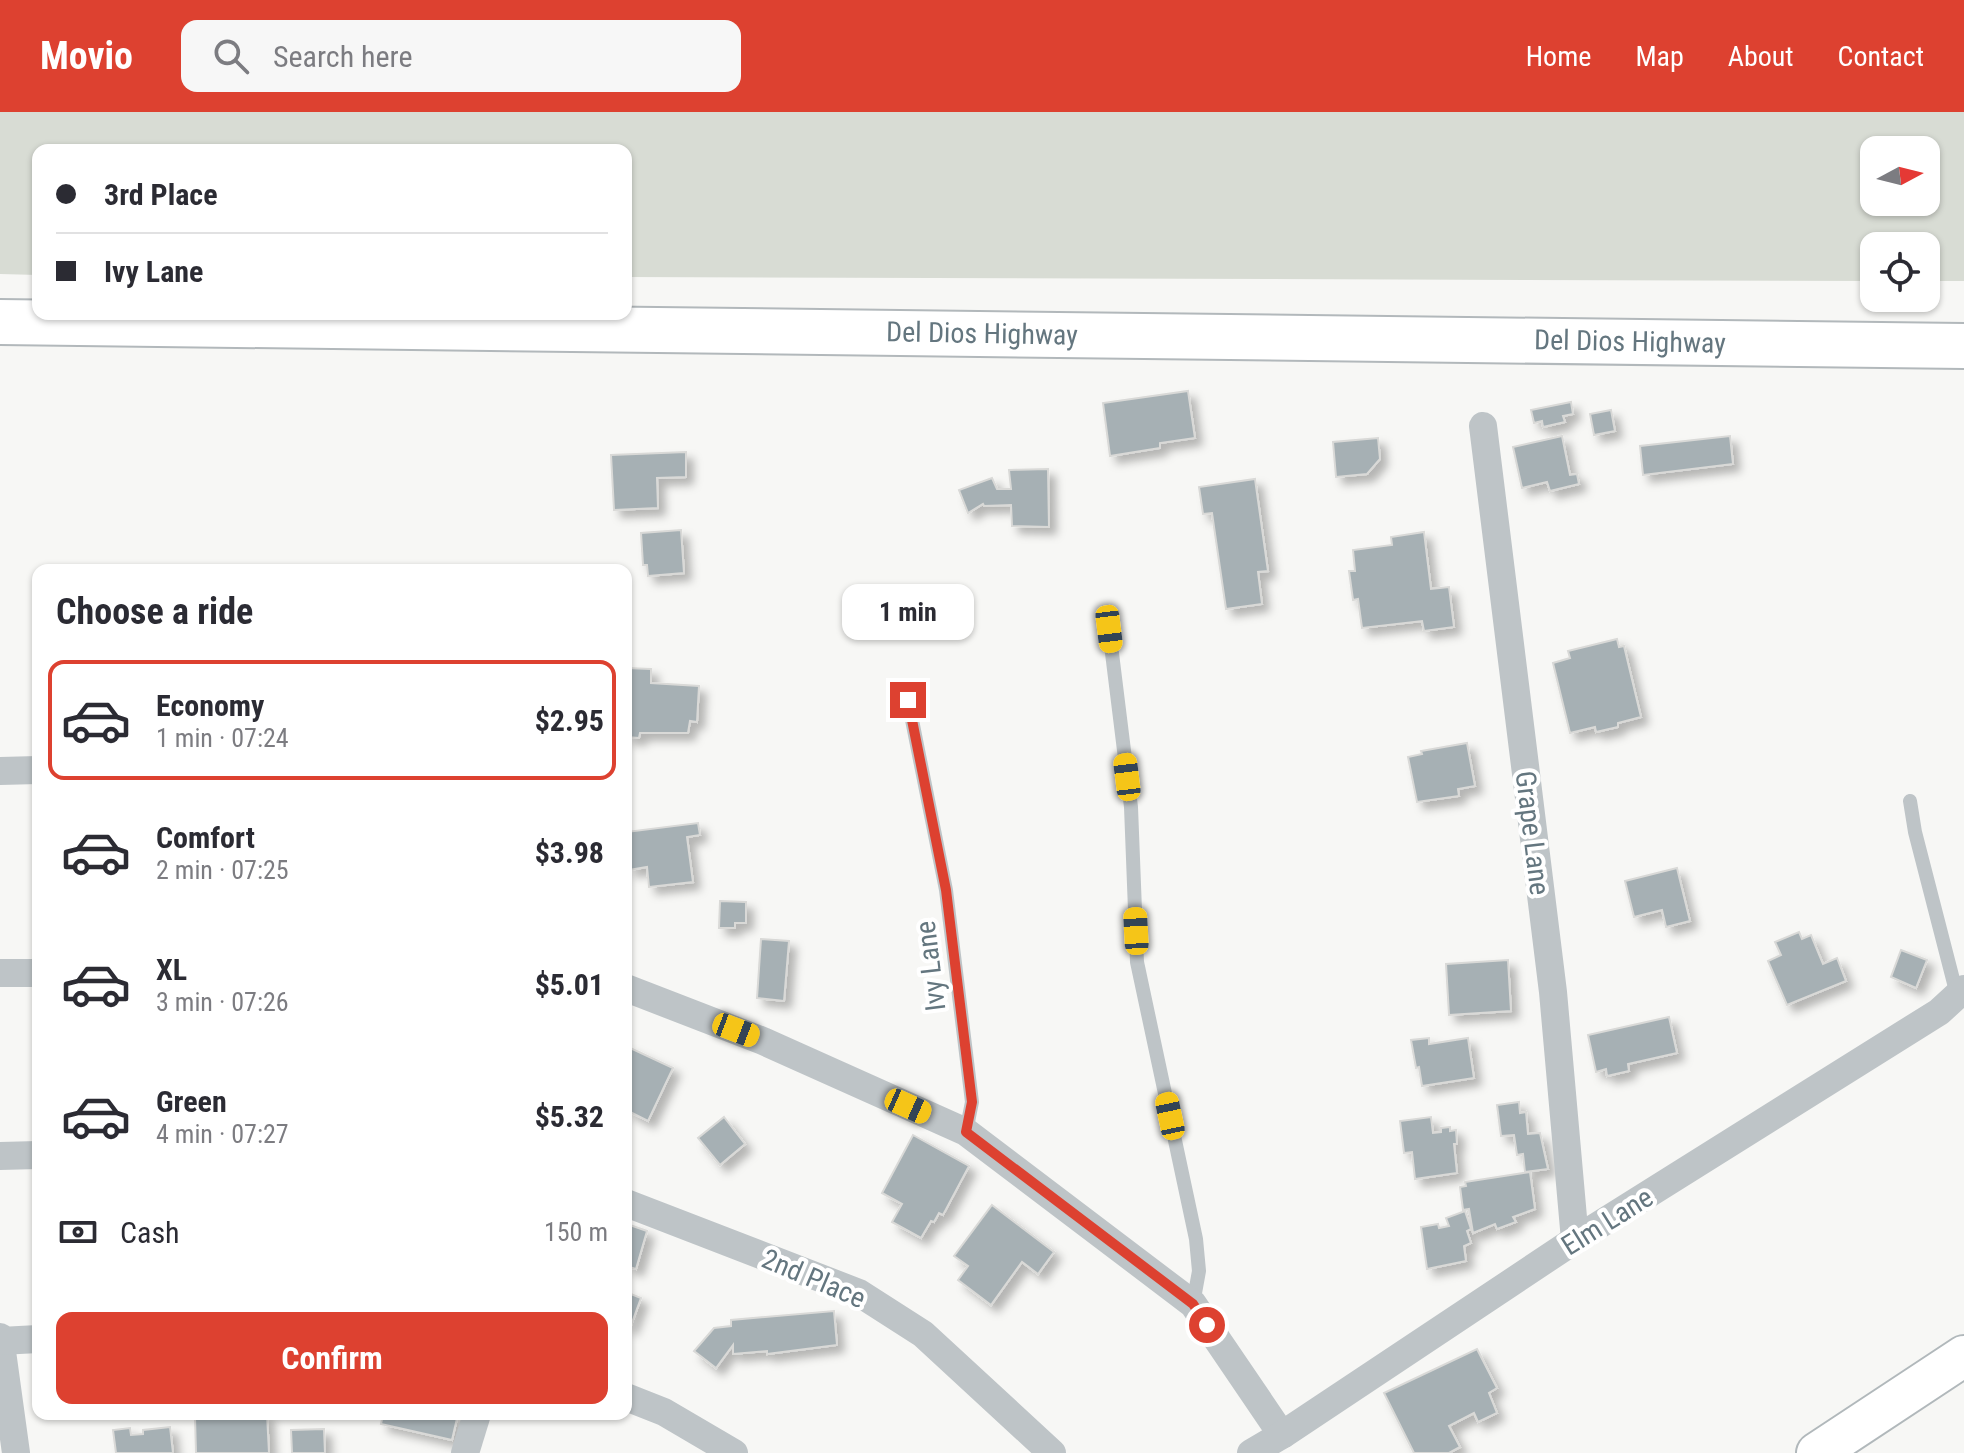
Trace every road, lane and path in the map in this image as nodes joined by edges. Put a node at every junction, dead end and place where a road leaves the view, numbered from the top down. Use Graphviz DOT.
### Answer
graph roads {
  1 [pos="0,322"];
  2 [pos="1964,346"];
  3 [pos="1483,426"];
  4 [pos="1109,629"];
  5 [pos="908,700"];
  6 [pos="32,770"];
  7 [pos="0,771"];
  8 [pos="1910,801"];
  9 [pos="0,973"];
  10 [pos="32,973"];
  11 [pos="632,990"];
  12 [pos="1961,992"];
  13 [pos="966,1132"];
  14 [pos="32,1155"];
  15 [pos="0,1156"];
  16 [pos="632,1205"];
  17 [pos="1575,1240"];
  18 [pos="1193,1304"];
  19 [pos="32,1339"];
  20 [pos="0,1340"];
  21 [pos="1964,1356"];
  22 [pos="632,1399"];
  23 [pos="475,1420"];
  24 [pos="1282,1435"];
  25 [pos="16,1453"];
  26 [pos="465,1453"];
  27 [pos="734,1453"];
  28 [pos="1052,1453"];
  29 [pos="1251,1453"];
  30 [pos="1817,1453"];
  1 -- 2 [label="main road, Del Dios Highway"];
  3 -- 17 [label="street, Grape Lane"];
  4 -- 18 [label="lane"];
  5 -- 13 [label="lane, Ivy Lane"];
  6 -- 7 [label="street"];
  8 -- 12 [label="lane"];
  9 -- 10 [label="street"];
  11 -- 13 [label="street"];
  12 -- 17 [label="street, Elm Lane"];
  13 -- 18 [label="street"];
  14 -- 15 [label="street"];
  16 -- 28 [label="street, 2nd Place"];
  17 -- 24 [label="street, Elm Lane"];
  18 -- 24 [label="street"];
  19 -- 20 [label="street"];
  20 -- 25 [label="street"];
  21 -- 30 [label="street"];
  22 -- 27 [label="street"];
  23 -- 26 [label="street"];
  24 -- 29 [label="street, Elm Lane"];
}
